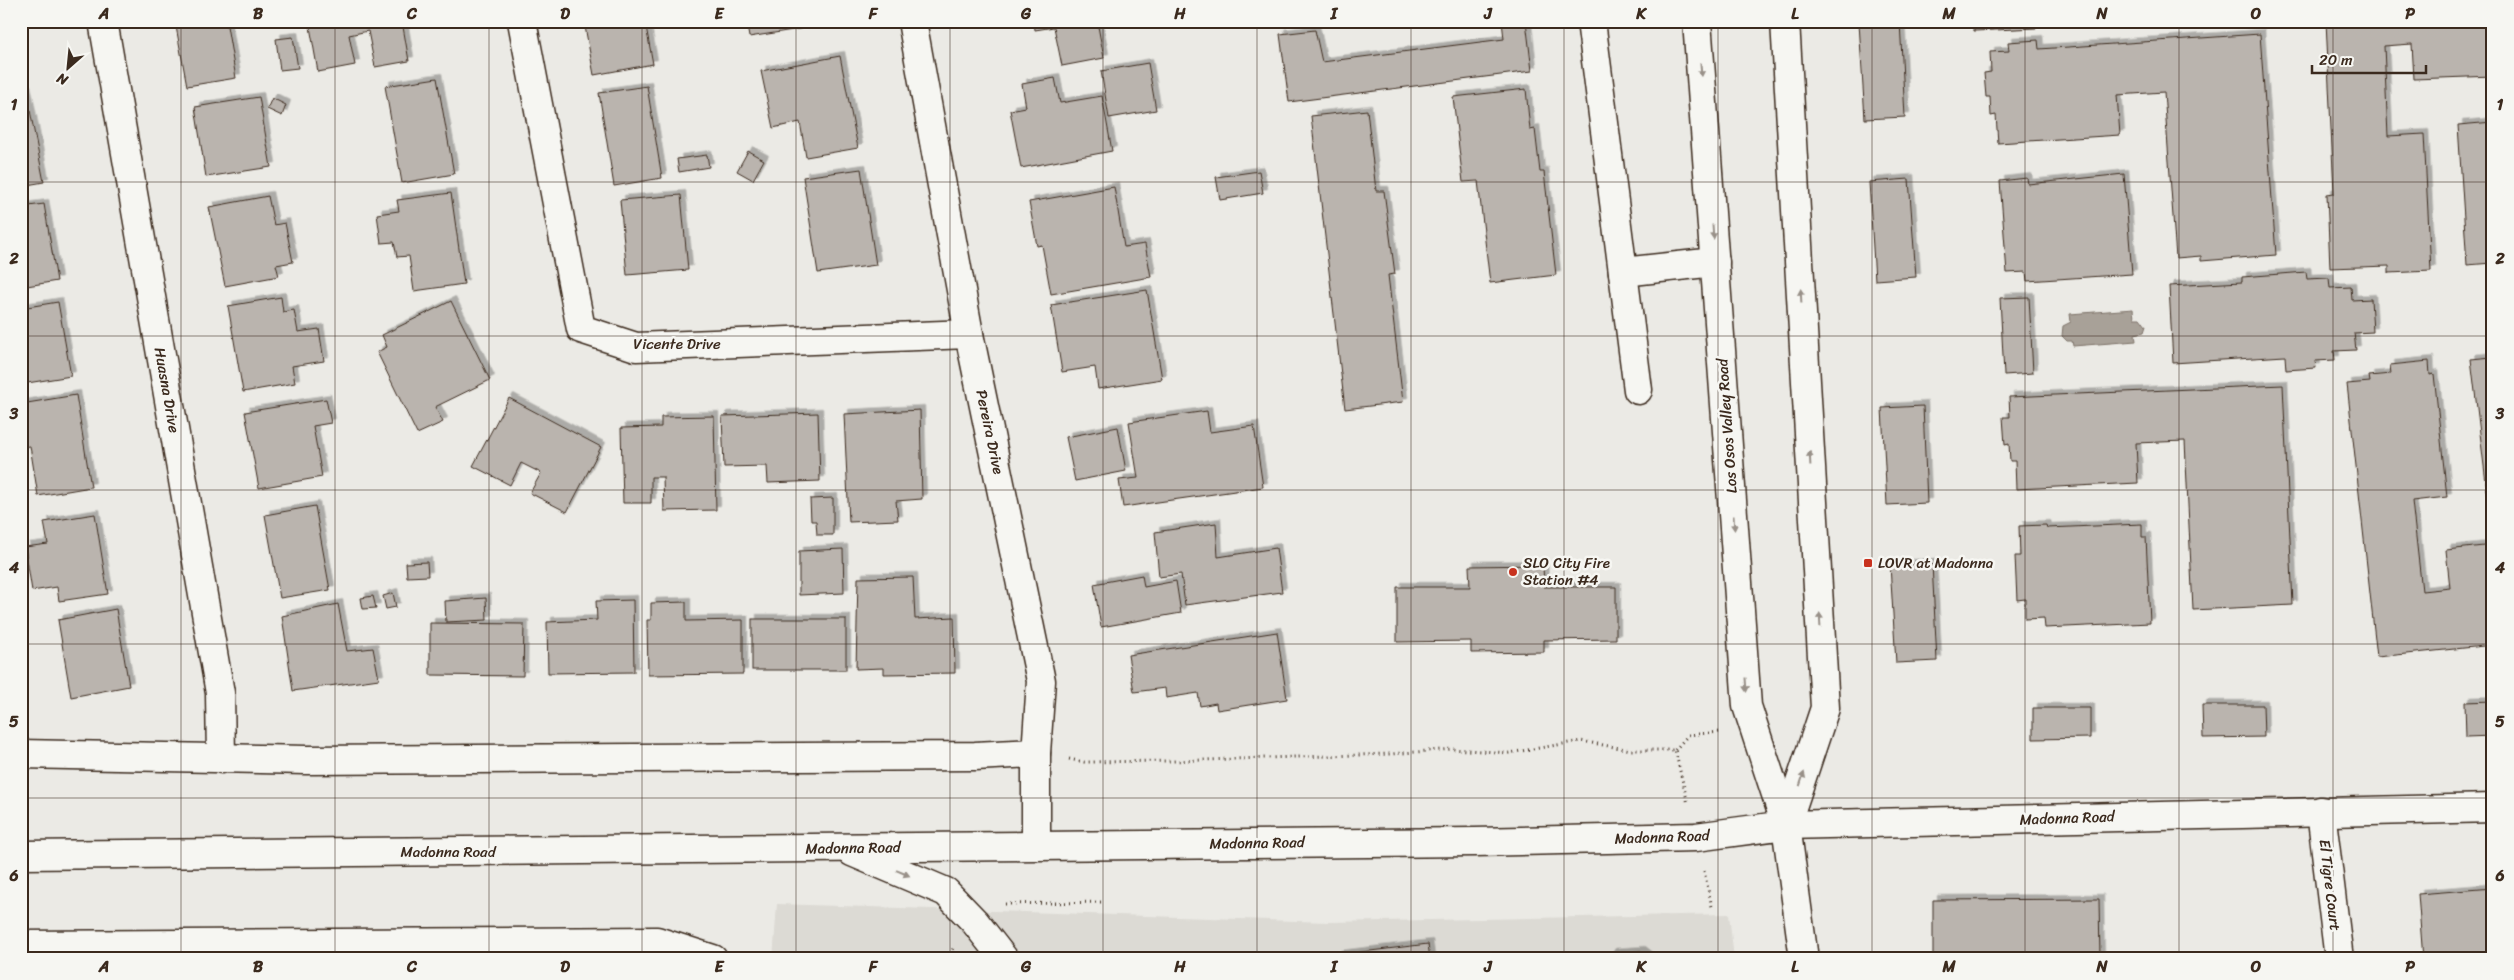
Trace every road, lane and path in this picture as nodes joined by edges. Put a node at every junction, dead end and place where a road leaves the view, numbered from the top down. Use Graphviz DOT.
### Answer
graph roads {
  1 [pos="103,21"];
  2 [pos="522,21"];
  3 [pos="912,21"];
  4 [pos="1591,21"];
  5 [pos="1697,21"];
  6 [pos="1785,21"];
  7 [pos="1715,262"];
  8 [pos="1623,272"];
  9 [pos="969,334"];
  10 [pos="1638,390"];
  11 [pos="1688,735"];
  12 [pos="1674,750"];
  13 [pos="1036,753"];
  14 [pos="21,754"];
  15 [pos="221,759"];
  16 [pos="1680,765"];
  17 [pos="2493,808"];
  18 [pos="2320,811"];
  19 [pos="1786,825"];
  20 [pos="1036,845"];
  21 [pos="842,848"];
  22 [pos="21,855"];
  23 [pos="1102,902"];
  24 [pos="975,922"];
  25 [pos="21,945"];
  26 [pos="712,959"];
  27 [pos="949,959"];
  28 [pos="1004,959"];
  29 [pos="1804,959"];
  30 [pos="2339,959"];
  1 -- 15 [label="street, Huasna Drive"];
  2 -- 9 [label="street, Vicente Drive"];
  3 -- 9 [label="street, Pereira Drive"];
  4 -- 8 [label="street"];
  5 -- 7 [label="street, Los Osos Valley Road, one-way"];
  19 -- 6 [label="street, Los Osos Valley Road, one-way"];
  7 -- 8 [label="street"];
  7 -- 19 [label="street, Los Osos Valley Road, one-way"];
  8 -- 10 [label="street"];
  9 -- 13 [label="street, Pereira Drive"];
  11 -- 12 [label="path"];
  12 -- 13 [label="path"];
  12 -- 16 [label="path"];
  13 -- 15 [label="street"];
  13 -- 20 [label="street, Pereira Drive"];
  14 -- 15 [label="street"];
  17 -- 18 [label="street, Madonna Road"];
  18 -- 19 [label="street, Madonna Road"];
  18 -- 30 [label="street, El Tigre Court"];
  19 -- 20 [label="street, Madonna Road"];
  19 -- 29 [label="street, Los Osos Valley Road"];
  20 -- 21 [label="street, Madonna Road"];
  21 -- 22 [label="street, Madonna Road"];
  21 -- 24 [label="street, one-way"];
  23 -- 24 [label="path"];
  24 -- 27 [label="path"];
  24 -- 28 [label="street"];
  25 -- 26 [label="street"];
}
